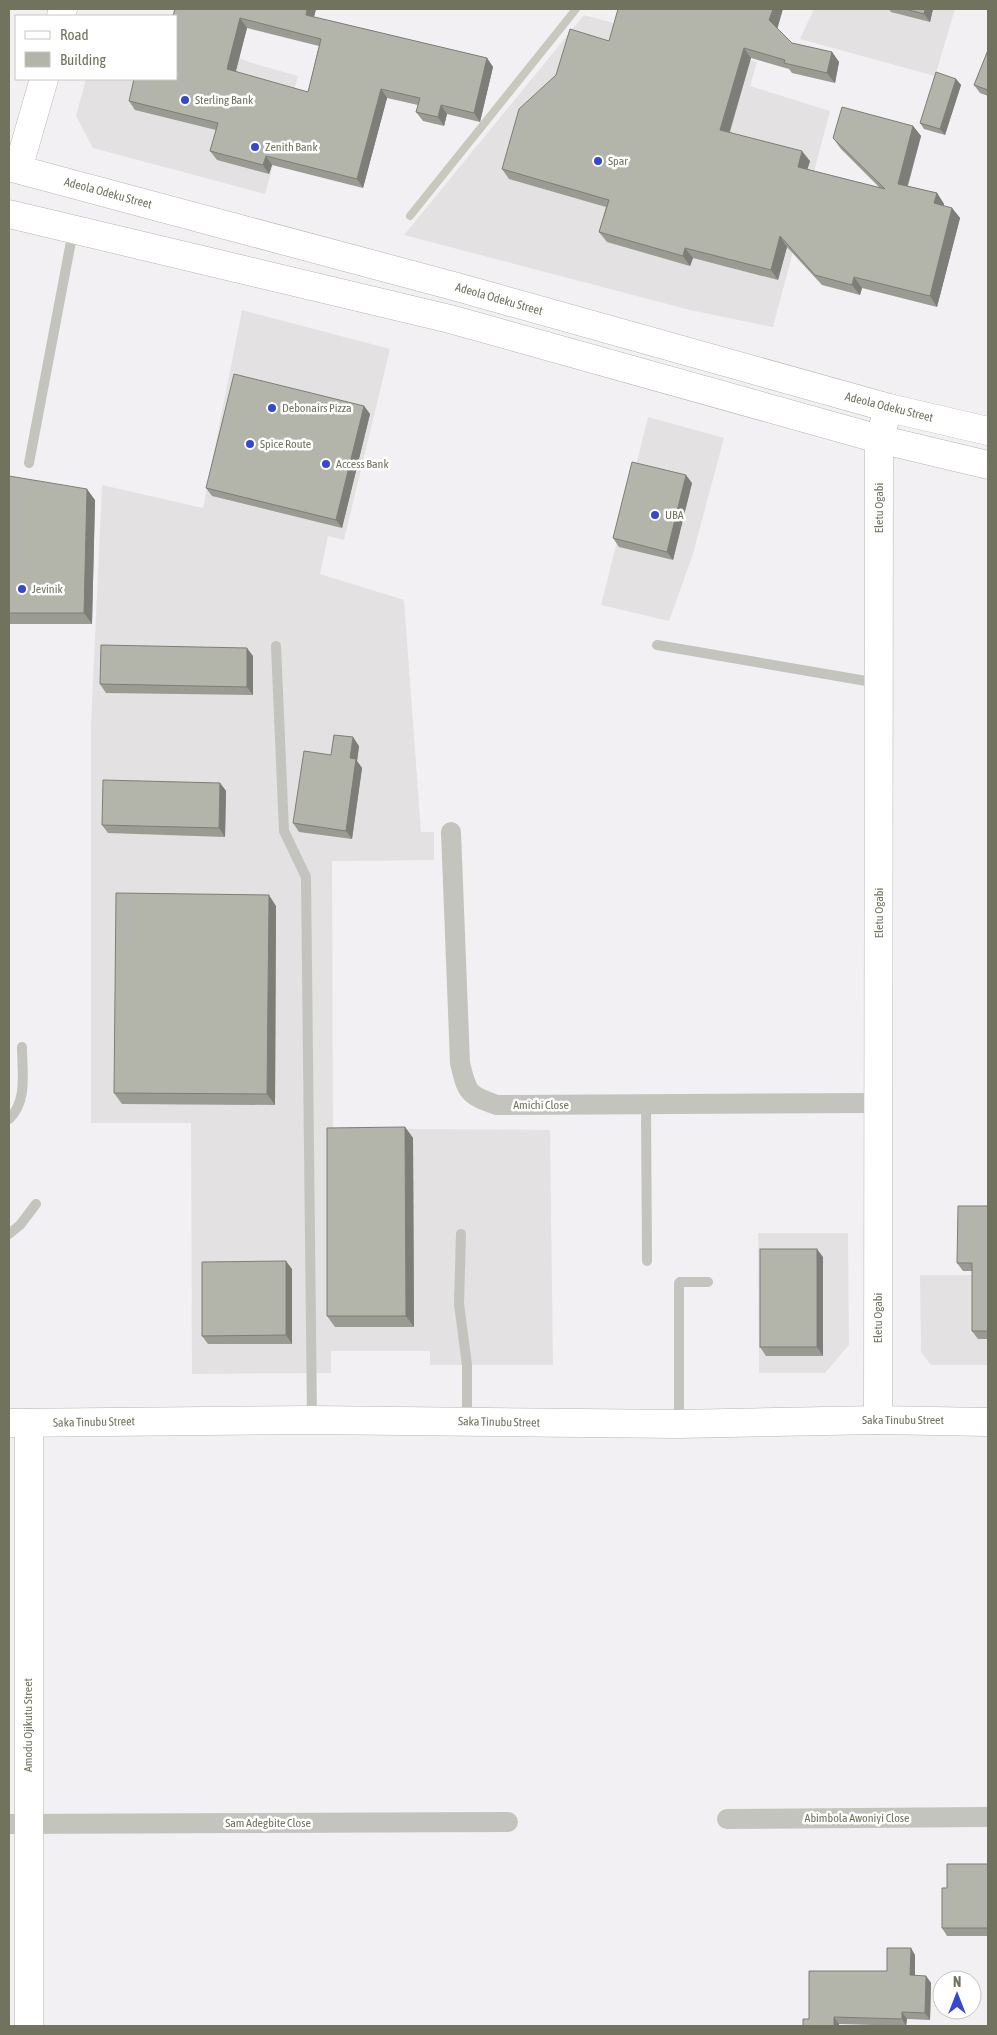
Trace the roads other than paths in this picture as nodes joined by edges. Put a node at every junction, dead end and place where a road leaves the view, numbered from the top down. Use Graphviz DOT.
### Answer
graph roads {
  1 [pos="44,80"];
  2 [pos="13,168"];
  3 [pos="9,218"];
  4 [pos="73,230"];
  5 [pos="453,303"];
  6 [pos="652,358"];
  7 [pos="889,408"];
  8 [pos="988,431"];
  9 [pos="879,439"];
  10 [pos="29,463"];
  11 [pos="988,465"];
  12 [pos="657,645"];
  13 [pos="276,646"];
  14 [pos="879,683"];
  15 [pos="451,832"];
  16 [pos="22,1047"];
  17 [pos="878,1103"];
  18 [pos="646,1104"];
  19 [pos="9,1119"];
  20 [pos="36,1204"];
  21 [pos="9,1234"];
  22 [pos="461,1234"];
  23 [pos="647,1261"];
  24 [pos="708,1282"];
  25 [pos="312,1420"];
  26 [pos="878,1420"];
  27 [pos="467,1422"];
  28 [pos="988,1422"];
  29 [pos="19,1423"];
  30 [pos="679,1424"];
  31 [pos="988,1817"];
  32 [pos="727,1819"];
  33 [pos="508,1822"];
  34 [pos="18,1824"];
  35 [pos="29,2026"];
  1 -- 2 [label="street"];
  2 -- 5 [label="street, Adeola Odeku Street"];
  3 -- 4 [label="street, Adeola Odeku Street"];
  4 -- 5 [label="street, Adeola Odeku Street"];
  4 -- 10 [label="lane"];
  5 -- 6 [label="street, Adeola Odeku Street"];
  6 -- 7 [label="street, Adeola Odeku Street"];
  6 -- 9 [label="street, Adeola Odeku Street"];
  7 -- 8 [label="street, Adeola Odeku Street"];
  7 -- 9 [label="street, Eletu Ogabi"];
  9 -- 11 [label="street, Adeola Odeku Street"];
  9 -- 14 [label="street, Eletu Ogabi"];
  12 -- 14 [label="lane"];
  13 -- 25 [label="lane"];
  14 -- 17 [label="street, Eletu Ogabi"];
  15 -- 18 [label="street, Amichi Close"];
  16 -- 19 [label="lane"];
  17 -- 18 [label="street, Amichi Close"];
  17 -- 26 [label="street, Eletu Ogabi"];
  18 -- 23 [label="lane"];
  20 -- 21 [label="lane"];
  22 -- 27 [label="lane"];
  24 -- 30 [label="lane"];
  25 -- 27 [label="street, Saka Tinubu Street"];
  25 -- 29 [label="street, Saka Tinubu Street"];
  26 -- 28 [label="street, Saka Tinubu Street"];
  26 -- 30 [label="street, Saka Tinubu Street"];
  27 -- 30 [label="street, Saka Tinubu Street"];
  29 -- 34 [label="street, Amodu Ojikutu Street"];
  31 -- 32 [label="street, Abimbola Awoniyi Close"];
  33 -- 34 [label="street, Sam Adegbite Close"];
  34 -- 35 [label="street, Amodu Ojikutu Street"];
}
